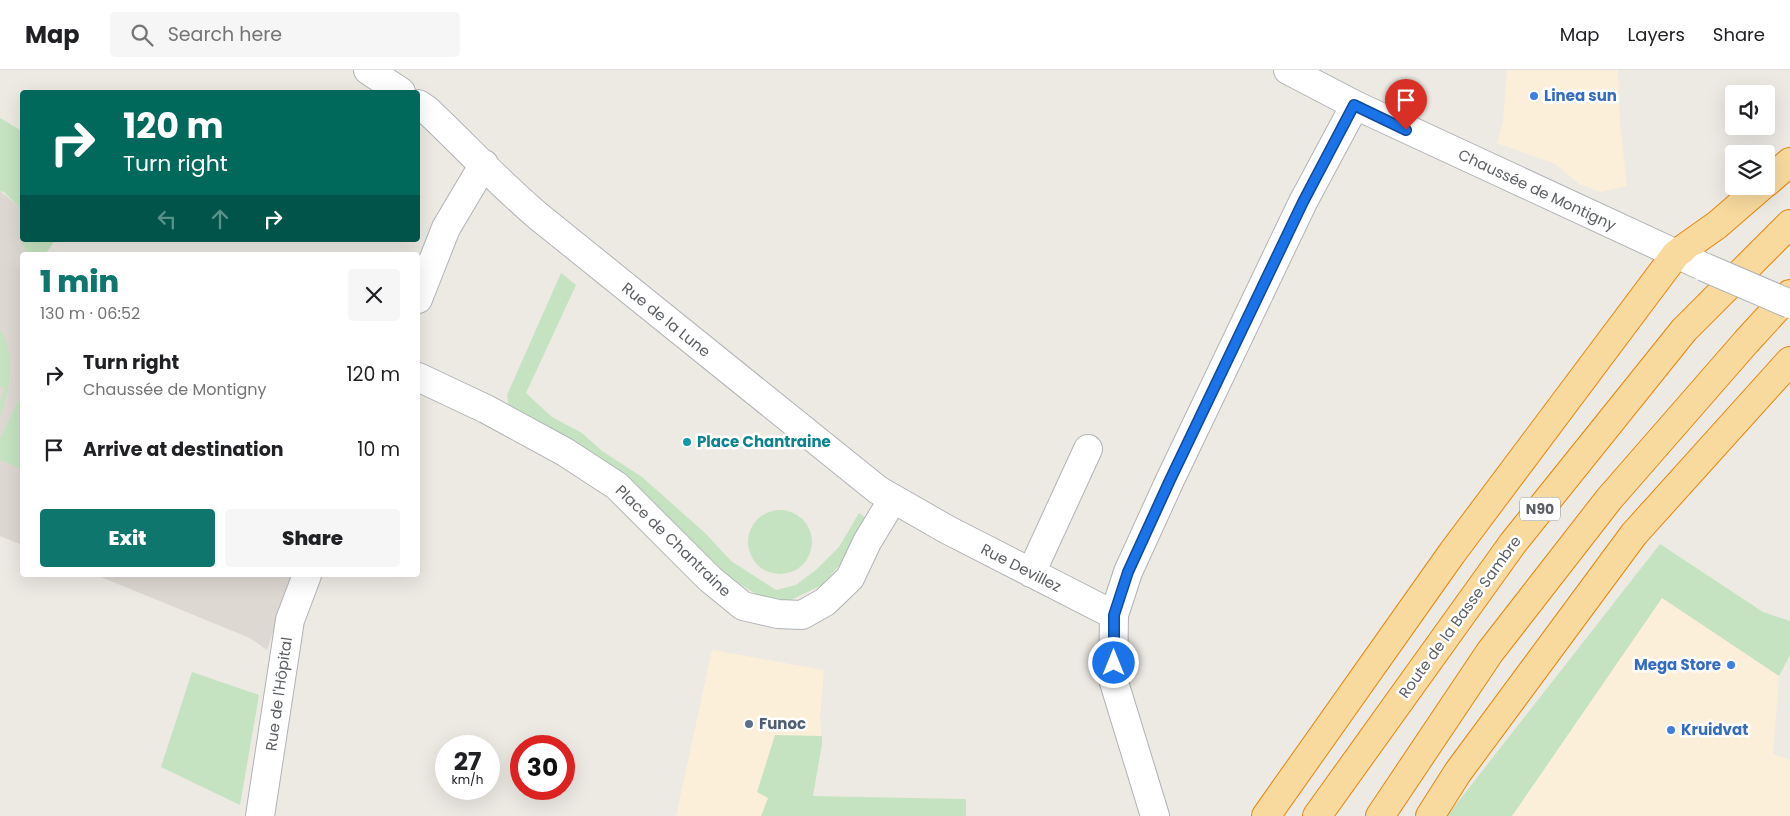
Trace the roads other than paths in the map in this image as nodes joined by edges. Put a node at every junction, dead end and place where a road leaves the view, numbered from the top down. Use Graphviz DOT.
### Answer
graph roads {
  1 [pos="368,70"];
  2 [pos="1294,72"];
  3 [pos="398,90"];
  4 [pos="1354,105"];
  5 [pos="420,106"];
  6 [pos="1790,162"];
  7 [pos="484,164"];
  8 [pos="1775,175"];
  9 [pos="1751,195"];
  10 [pos="1790,224"];
  11 [pos="1676,254"];
  12 [pos="420,294"];
  13 [pos="1790,294"];
  14 [pos="1790,304"];
  15 [pos="1790,361"];
  16 [pos="420,378"];
  17 [pos="1088,449"];
  18 [pos="893,499"];
  19 [pos="928,519"];
  20 [pos="1031,573"];
  21 [pos="306,577"];
  22 [pos="1114,615"];
  23 [pos="260,816"];
  24 [pos="1155,816"];
  25 [pos="1266,816"];
  26 [pos="1317,816"];
  27 [pos="1380,816"];
  28 [pos="1430,816"];
  1 -- 3 [label="street"];
  2 -- 4 [label="street, Chaussée de Montigny"];
  4 -- 11 [label="street, Chaussée de Montigny"];
  4 -- 22 [label="street"];
  5 -- 7 [label="street, Rue de la Lune"];
  6 -- 8 [label="highway"];
  7 -- 12 [label="street"];
  7 -- 18 [label="street, Rue de la Lune"];
  9 -- 11 [label="highway"];
  10 -- 26 [label="highway, Route de la Basse Sambre / N90"];
  11 -- 14 [label="street, Chaussée de Montigny, bridge"];
  11 -- 25 [label="highway"];
  13 -- 27 [label="highway"];
  15 -- 28 [label="highway"];
  16 -- 18 [label="street, Place de Chantraine"];
  17 -- 20 [label="street"];
  18 -- 19 [label="street, Rue de la Lune"];
  19 -- 20 [label="street, Rue Devillez"];
  20 -- 22 [label="street, Rue Devillez"];
  21 -- 23 [label="street, Rue de l'Hôpital"];
  22 -- 24 [label="street"];
}
